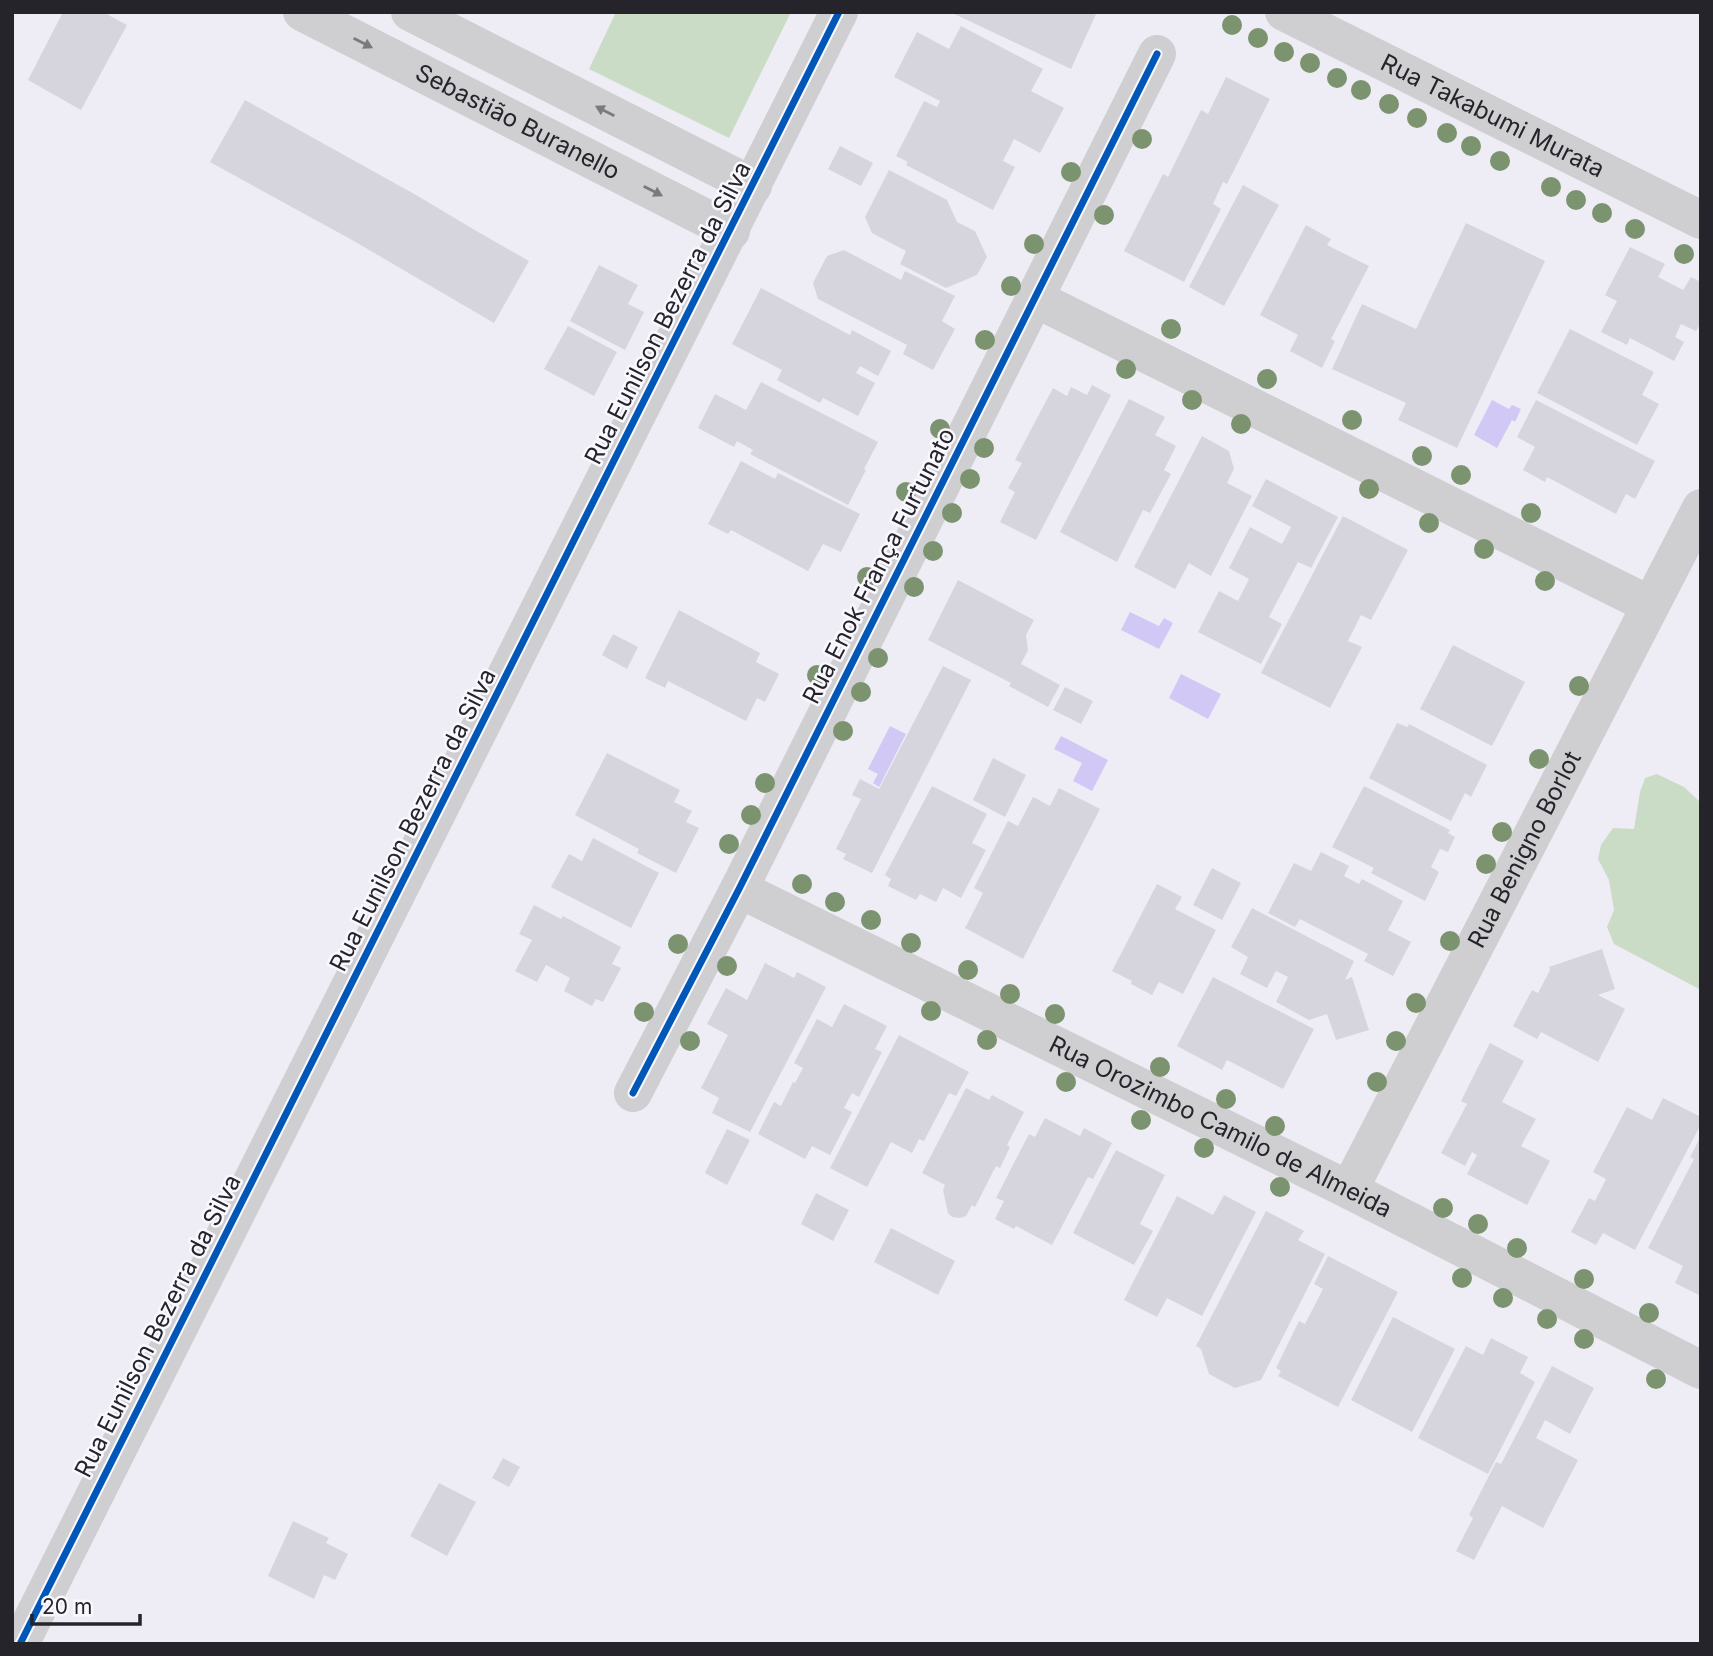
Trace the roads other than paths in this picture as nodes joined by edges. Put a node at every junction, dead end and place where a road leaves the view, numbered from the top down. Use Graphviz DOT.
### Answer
graph roads {
  1 [pos="302,12"];
  2 [pos="410,12"];
  3 [pos="839,12"];
  4 [pos="1284,12"];
  5 [pos="1157,54"];
  6 [pos="753,186"];
  7 [pos="1701,220"];
  8 [pos="731,231"];
  9 [pos="1034,298"];
  10 [pos="1701,508"];
  11 [pos="1650,605"];
  12 [pos="739,889"];
  13 [pos="633,1093"];
  14 [pos="1349,1190"];
  15 [pos="1701,1370"];
  16 [pos="20,1644"];
  1 -- 8 [label="street, Sebastião Buranello, one-way"];
  6 -- 2 [label="street, Sebastião Buranello, one-way"];
  3 -- 6 [label="street, Rua Eunilson Bezerra da Silva"];
  4 -- 7 [label="street, Rua Takabumi Murata"];
  5 -- 9 [label="street, Rua Enok França Furtunato"];
  6 -- 8 [label="street, Rua Eunilson Bezerra da Silva"];
  8 -- 16 [label="street, Rua Eunilson Bezerra da Silva"];
  9 -- 11 [label="street"];
  9 -- 12 [label="street, Rua Enok França Furtunato"];
  10 -- 11 [label="street, Rua Benigno Borlot"];
  11 -- 14 [label="street, Rua Benigno Borlot"];
  12 -- 13 [label="street, Rua Enok França Furtunato"];
  12 -- 14 [label="street, Rua Orozimbo Camilo de Almeida"];
  14 -- 15 [label="street, Rua Orozimbo Camilo de Almeida"];
}
